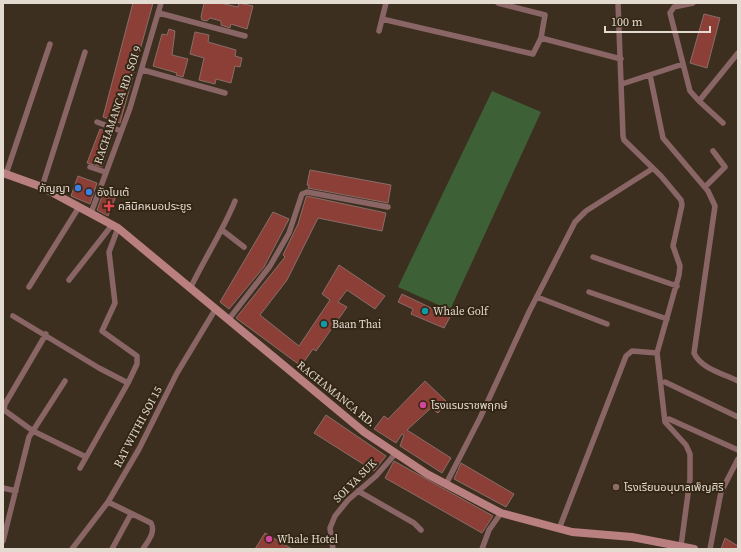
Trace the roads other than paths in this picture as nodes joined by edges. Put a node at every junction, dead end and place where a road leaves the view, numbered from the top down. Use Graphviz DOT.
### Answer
graph roads {
  1 [pos="161,3"];
  2 [pos="386,3"];
  3 [pos="498,3"];
  4 [pos="618,3"];
  5 [pos="693,3"];
  6 [pos="159,13"];
  7 [pos="382,19"];
  8 [pos="379,31"];
  9 [pos="245,36"];
  10 [pos="541,38"];
  11 [pos="50,44"];
  12 [pos="85,52"];
  13 [pos="738,53"];
  14 [pos="621,59"];
  15 [pos="682,64"];
  16 [pos="143,70"];
  17 [pos="650,75"];
  18 [pos="622,84"];
  19 [pos="225,93"];
  20 [pos="699,101"];
  21 [pos="97,122"];
  22 [pos="723,123"];
  23 [pos="121,131"];
  24 [pos="713,151"];
  25 [pos="90,166"];
  26 [pos="652,169"];
  27 [pos="105,172"];
  28 [pos="5,173"];
  29 [pos="42,187"];
  30 [pos="705,187"];
  31 [pos="235,201"];
  32 [pos="79,207"];
  33 [pos="388,207"];
  34 [pos="91,213"];
  35 [pos="115,227"];
  36 [pos="222,230"];
  37 [pos="244,247"];
  38 [pos="593,257"];
  39 [pos="69,280"];
  40 [pos="677,286"];
  41 [pos="28,287"];
  42 [pos="190,290"];
  43 [pos="589,292"];
  44 [pos="537,297"];
  45 [pos="215,310"];
  46 [pos="13,316"];
  47 [pos="229,319"];
  48 [pos="667,319"];
  49 [pos="607,324"];
  50 [pos="46,334"];
  51 [pos="658,353"];
  52 [pos="662,380"];
  53 [pos="64,381"];
  54 [pos="738,381"];
  55 [pos="128,382"];
  56 [pos="738,417"];
  57 [pos="669,419"];
  58 [pos="33,431"];
  59 [pos="738,450"];
  60 [pos="396,453"];
  61 [pos="86,457"];
  62 [pos="738,459"];
  63 [pos="80,468"];
  64 [pos="446,484"];
  65 [pos="3,488"];
  66 [pos="16,491"];
  67 [pos="358,492"];
  68 [pos="108,502"];
  69 [pos="501,513"];
  70 [pos="131,514"];
  71 [pos="559,529"];
  72 [pos="421,530"];
  73 [pos="3,541"];
  74 [pos="663,546"];
  75 [pos="681,546"];
  76 [pos="72,549"];
  77 [pos="112,549"];
  78 [pos="143,549"];
  79 [pos="332,549"];
  80 [pos="482,549"];
  81 [pos="694,549"];
  82 [pos="710,549"];
  1 -- 6 [label="street, RACHAMANCA RD. SOI 9"];
  2 -- 7 [label="street"];
  3 -- 10 [label="street"];
  4 -- 14 [label="street"];
  5 -- 15 [label="street"];
  6 -- 9 [label="street"];
  6 -- 16 [label="street, RACHAMANCA RD. SOI 9"];
  7 -- 8 [label="street"];
  7 -- 10 [label="street"];
  10 -- 14 [label="street"];
  11 -- 28 [label="street"];
  12 -- 29 [label="street"];
  13 -- 20 [label="street"];
  14 -- 18 [label="street"];
  15 -- 17 [label="street"];
  15 -- 20 [label="street"];
  16 -- 19 [label="street"];
  16 -- 23 [label="street, RACHAMANCA RD. SOI 9"];
  17 -- 18 [label="street"];
  17 -- 30 [label="street"];
  18 -- 26 [label="street"];
  20 -- 22 [label="street"];
  21 -- 23 [label="street"];
  23 -- 27 [label="street, RACHAMANCA RD. SOI 9"];
  24 -- 30 [label="street"];
  25 -- 27 [label="street"];
  26 -- 40 [label="street"];
  26 -- 44 [label="street"];
  27 -- 34 [label="street, RACHAMANCA RD. SOI 9"];
  28 -- 29 [label="street, RACHAMANCA RD."];
  29 -- 32 [label="street, RACHAMANCA RD."];
  30 -- 54 [label="street"];
  31 -- 36 [label="street"];
  32 -- 34 [label="street, RACHAMANCA RD."];
  32 -- 41 [label="street"];
  33 -- 47 [label="street"];
  34 -- 35 [label="street, RACHAMANCA RD."];
  35 -- 39 [label="street"];
  35 -- 42 [label="street, RACHAMANCA RD."];
  35 -- 55 [label="street"];
  36 -- 37 [label="street"];
  36 -- 42 [label="street"];
  38 -- 40 [label="street"];
  40 -- 48 [label="street"];
  42 -- 45 [label="street, RACHAMANCA RD."];
  43 -- 48 [label="street"];
  44 -- 49 [label="street"];
  44 -- 64 [label="street"];
  45 -- 47 [label="street, RACHAMANCA RD."];
  45 -- 68 [label="street, RAT WITHI SOI 15"];
  46 -- 50 [label="street"];
  47 -- 60 [label="street, RACHAMANCA RD."];
  48 -- 51 [label="street"];
  50 -- 55 [label="street"];
  50 -- 58 [label="street"];
  51 -- 52 [label="street"];
  51 -- 71 [label="street"];
  52 -- 56 [label="street"];
  52 -- 75 [label="street"];
  53 -- 58 [label="street"];
  55 -- 61 [label="street"];
  57 -- 59 [label="street"];
  58 -- 61 [label="street"];
  58 -- 66 [label="street"];
  60 -- 64 [label="street, RACHAMANCA RD."];
  60 -- 67 [label="street, SOI YA SUK"];
  61 -- 63 [label="street"];
  62 -- 82 [label="street"];
  64 -- 69 [label="street, RACHAMANCA RD."];
  65 -- 66 [label="street"];
  66 -- 73 [label="street"];
  67 -- 72 [label="street"];
  67 -- 79 [label="street, SOI YA SUK"];
  68 -- 70 [label="street"];
  68 -- 76 [label="street, RAT WITHI SOI 15"];
  69 -- 71 [label="street, RACHAMANCA RD."];
  69 -- 80 [label="street"];
  70 -- 77 [label="street"];
  70 -- 78 [label="street"];
  71 -- 74 [label="street, RACHAMANCA RD."];
  74 -- 75 [label="street, RACHAMANCA RD."];
  75 -- 81 [label="street, RACHAMANCA RD."];
}
